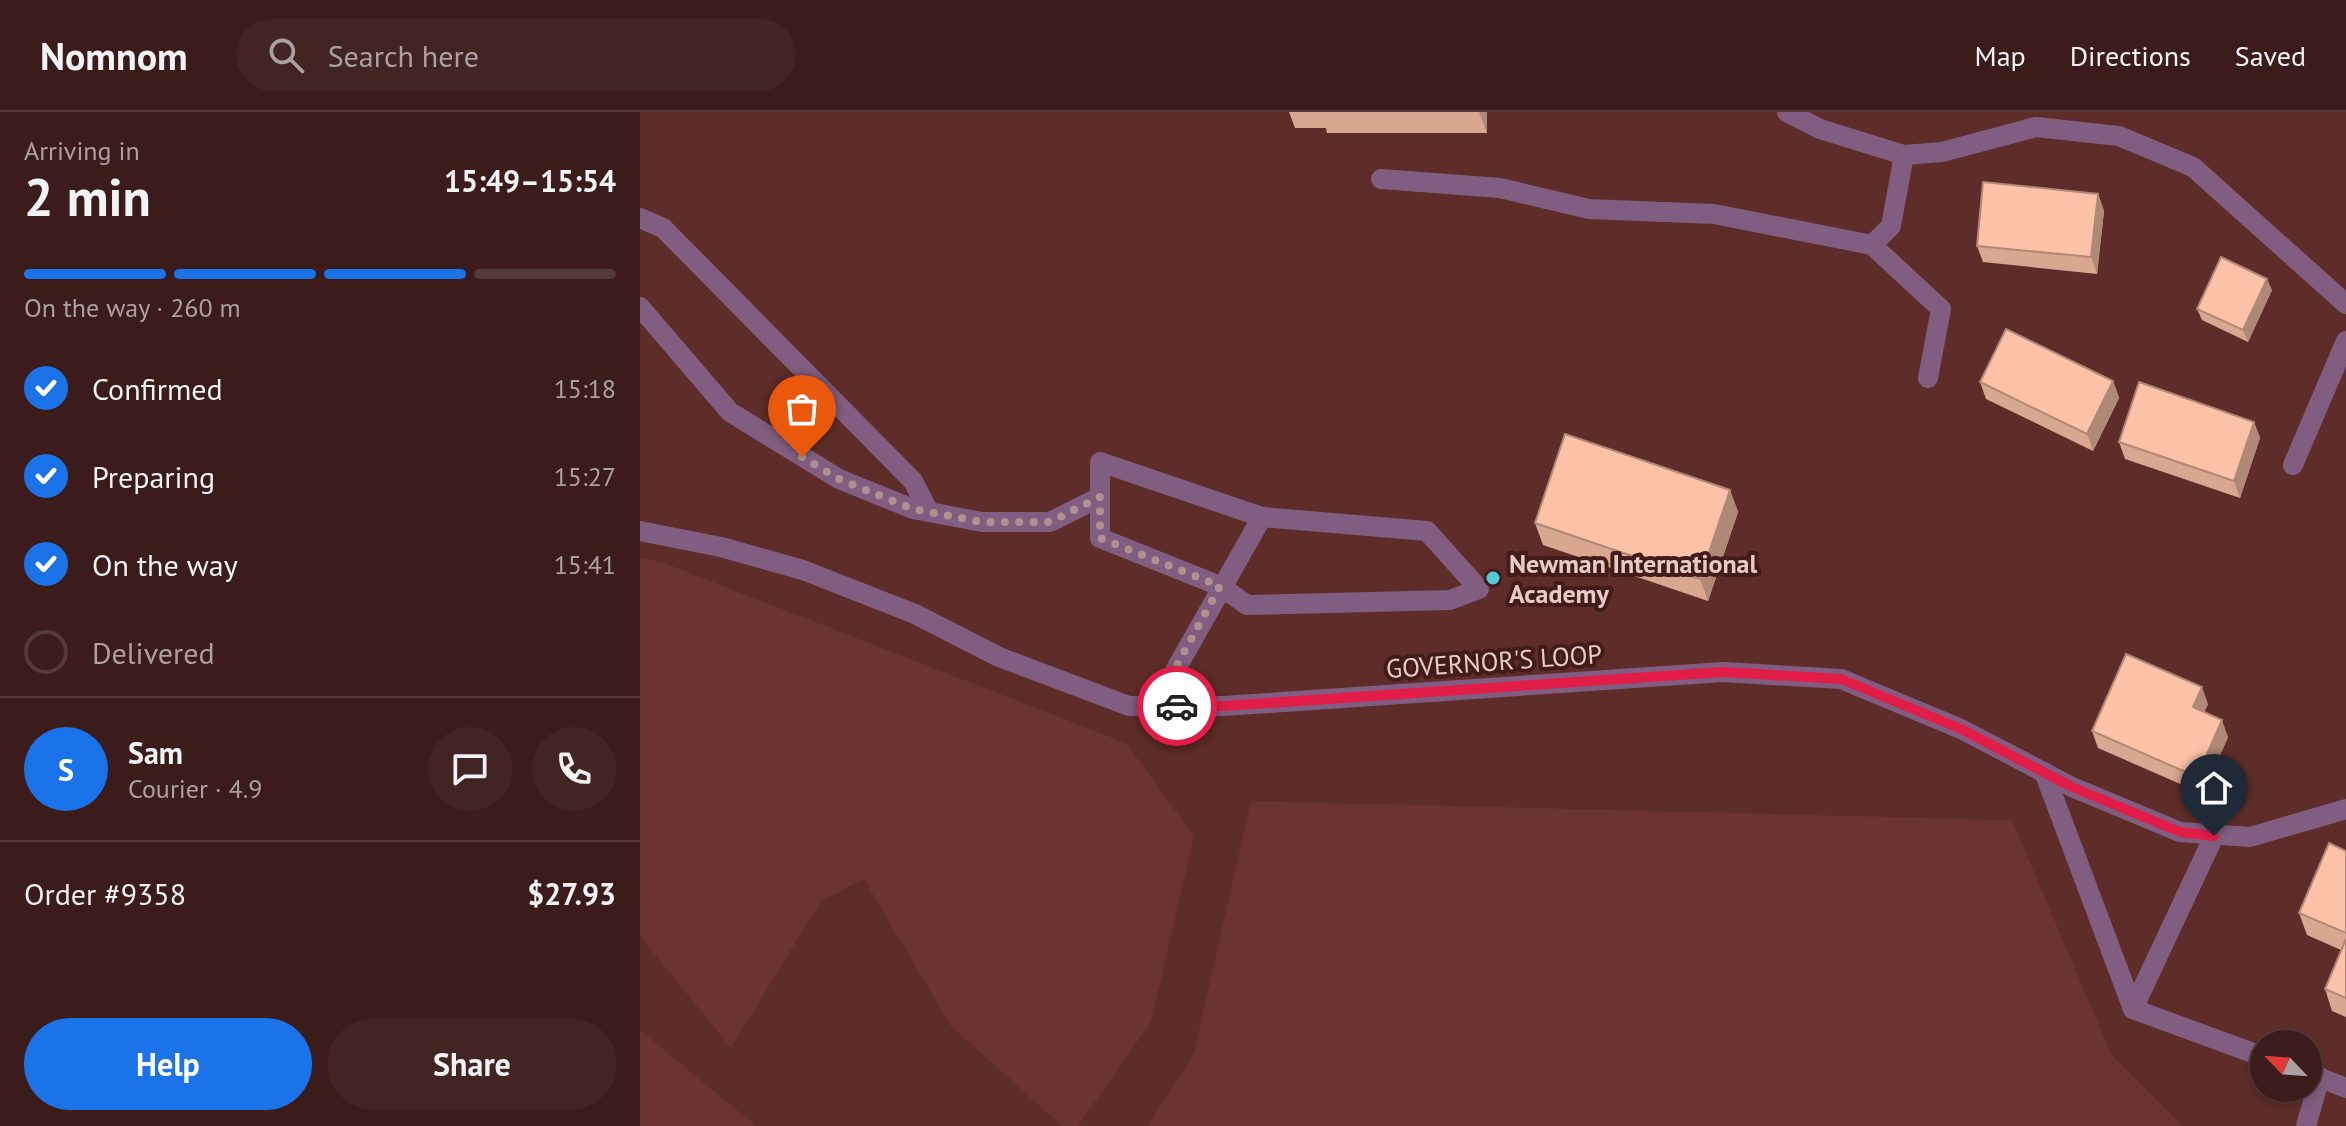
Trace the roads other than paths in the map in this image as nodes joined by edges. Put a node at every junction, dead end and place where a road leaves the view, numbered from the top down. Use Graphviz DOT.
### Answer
graph roads {
  1 [pos="1787,112"];
  2 [pos="2048,120"];
  3 [pos="1904,155"];
  4 [pos="1381,179"];
  5 [pos="640,218"];
  6 [pos="1872,245"];
  7 [pos="2346,304"];
  8 [pos="640,307"];
  9 [pos="2346,341"];
  10 [pos="1928,378"];
  11 [pos="2293,465"];
  12 [pos="1100,497"];
  13 [pos="929,512"];
  14 [pos="1262,517"];
  15 [pos="640,531"];
  16 [pos="1220,586"];
  17 [pos="1155,706"];
  18 [pos="2044,772"];
  19 [pos="2346,809"];
  20 [pos="2214,836"];
  21 [pos="2133,1009"];
  22 [pos="2250,1052"];
  23 [pos="2322,1078"];
  24 [pos="2346,1088"];
  25 [pos="2310,1102"];
  26 [pos="2306,1126"];
  1 -- 3 [label="street"];
  2 -- 3 [label="street"];
  2 -- 7 [label="street"];
  3 -- 6 [label="street"];
  4 -- 6 [label="street"];
  5 -- 13 [label="street"];
  6 -- 10 [label="street"];
  8 -- 13 [label="street"];
  9 -- 11 [label="street"];
  12 -- 13 [label="street"];
  12 -- 14 [label="street"];
  12 -- 16 [label="street"];
  14 -- 16 [label="street"];
  14 -- 16 [label="street"];
  15 -- 17 [label="street, GOVERNOR'S LOOP"];
  16 -- 17 [label="street"];
  17 -- 18 [label="street, GOVERNOR'S LOOP"];
  18 -- 20 [label="street, GOVERNOR'S LOOP"];
  18 -- 21 [label="street"];
  19 -- 20 [label="street, GOVERNOR'S LOOP"];
  20 -- 21 [label="street"];
  21 -- 22 [label="street"];
  23 -- 24 [label="street"];
  25 -- 26 [label="street"];
}
